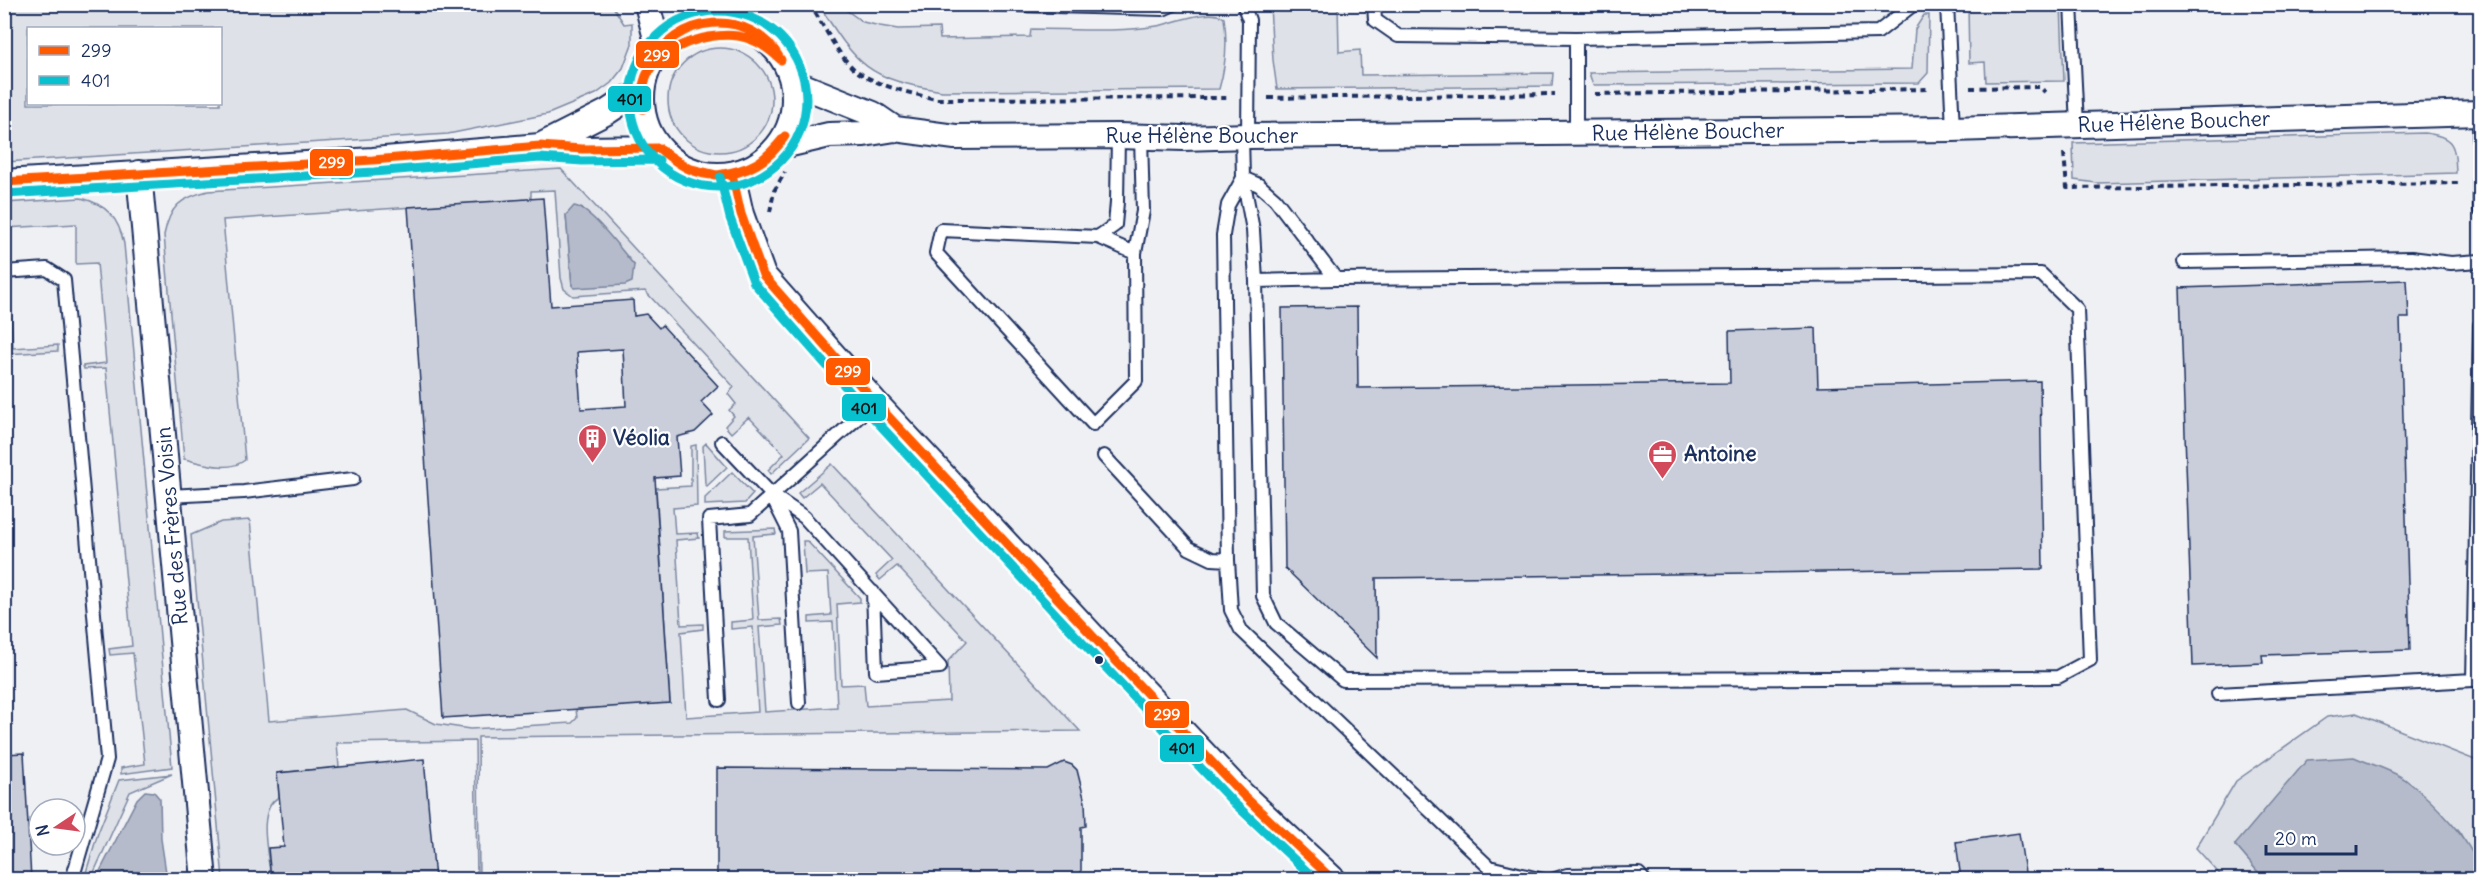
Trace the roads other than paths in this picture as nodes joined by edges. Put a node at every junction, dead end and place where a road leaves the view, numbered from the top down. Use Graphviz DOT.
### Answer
graph roads {
  1 [pos="647,4"];
  2 [pos="700,4"];
  3 [pos="986,4"];
  4 [pos="1174,4"];
  5 [pos="1243,4"];
  6 [pos="1374,4"];
  7 [pos="1914,4"];
  8 [pos="1947,4"];
  9 [pos="2071,4"];
  10 [pos="717,22"];
  11 [pos="1576,38"];
  12 [pos="659,50"];
  13 [pos="793,82"];
  14 [pos="642,89"];
  15 [pos="2480,113"];
  16 [pos="2077,125"];
  17 [pos="895,129"];
  18 [pos="1953,129"];
  19 [pos="1576,134"];
  20 [pos="1245,136"];
  21 [pos="1130,137"];
  22 [pos="540,146"];
  23 [pos="778,147"];
  24 [pos="659,148"];
  25 [pos="139,173"];
  26 [pos="732,174"];
  27 [pos="1243,178"];
  28 [pos="4,182"];
  29 [pos="2480,186"];
  30 [pos="2481,210"];
  31 [pos="1098,237"];
  32 [pos="1135,253"];
  33 [pos="2481,261"];
  34 [pos="2184,262"];
  35 [pos="4,272"];
  36 [pos="1336,279"];
  37 [pos="1256,281"];
  38 [pos="2481,325"];
  39 [pos="875,402"];
  40 [pos="722,442"];
  41 [pos="1104,456"];
  42 [pos="353,479"];
  43 [pos="772,495"];
  44 [pos="169,496"];
  45 [pos="1228,560"];
  46 [pos="873,592"];
  47 [pos="2218,694"];
  48 [pos="719,700"];
  49 [pos="799,703"];
  50 [pos="72,879"];
  51 [pos="204,879"];
  52 [pos="1334,879"];
  53 [pos="1543,879"];
  54 [pos="1552,879"];
  55 [pos="1644,879"];
  1 -- 12 [label="street"];
  2 -- 10 [label="street"];
  3 -- 4 [label="lane"];
  5 -- 20 [label="lane"];
  6 -- 11 [label="lane"];
  7 -- 11 [label="lane"];
  8 -- 18 [label="lane"];
  9 -- 16 [label="lane"];
  10 -- 12 [label="street, Rue Hélène Boucher"];
  10 -- 13 [label="street, Rue Hélène Boucher"];
  11 -- 19 [label="lane"];
  12 -- 14 [label="street, Rue Hélène Boucher"];
  13 -- 17 [label="street, Rue Hélène Boucher"];
  13 -- 23 [label="street, Rue Hélène Boucher"];
  14 -- 22 [label="street"];
  14 -- 24 [label="street, Rue Hélène Boucher"];
  15 -- 16 [label="street, Rue Hélène Boucher"];
  15 -- 29 [label="lane"];
  16 -- 18 [label="street, Rue Hélène Boucher"];
  17 -- 21 [label="street, Rue Hélène Boucher"];
  17 -- 23 [label="street, Rue Hélène Boucher"];
  18 -- 19 [label="street, Rue Hélène Boucher"];
  19 -- 20 [label="street, Rue Hélène Boucher"];
  20 -- 21 [label="street, Rue Hélène Boucher"];
  20 -- 27 [label="lane"];
  21 -- 31 [label="lane"];
  21 -- 32 [label="lane"];
  22 -- 24 [label="street"];
  22 -- 25 [label="street"];
  23 -- 26 [label="street, Rue Hélène Boucher"];
  24 -- 26 [label="street, Rue Hélène Boucher"];
  25 -- 28 [label="street"];
  25 -- 44 [label="street, Rue des Frères Voisin"];
  26 -- 39 [label="street"];
  27 -- 36 [label="lane"];
  27 -- 37 [label="lane"];
  27 -- 45 [label="lane"];
  29 -- 30 [label="lane"];
  31 -- 32 [label="lane"];
  31 -- 32 [label="lane"];
  33 -- 34 [label="lane"];
  35 -- 50 [label="lane"];
  36 -- 37 [label="lane"];
  36 -- 37 [label="lane"];
  38 -- 47 [label="lane"];
  39 -- 43 [label="lane"];
  39 -- 52 [label="street"];
  40 -- 43 [label="lane"];
  41 -- 45 [label="lane"];
  42 -- 44 [label="lane"];
  43 -- 46 [label="lane"];
  43 -- 48 [label="lane"];
  43 -- 49 [label="lane"];
  44 -- 51 [label="street, Rue des Frères Voisin"];
  45 -- 53 [label="lane"];
  46 -- 46 [label="lane"];
  54 -- 55 [label="lane"];
}
